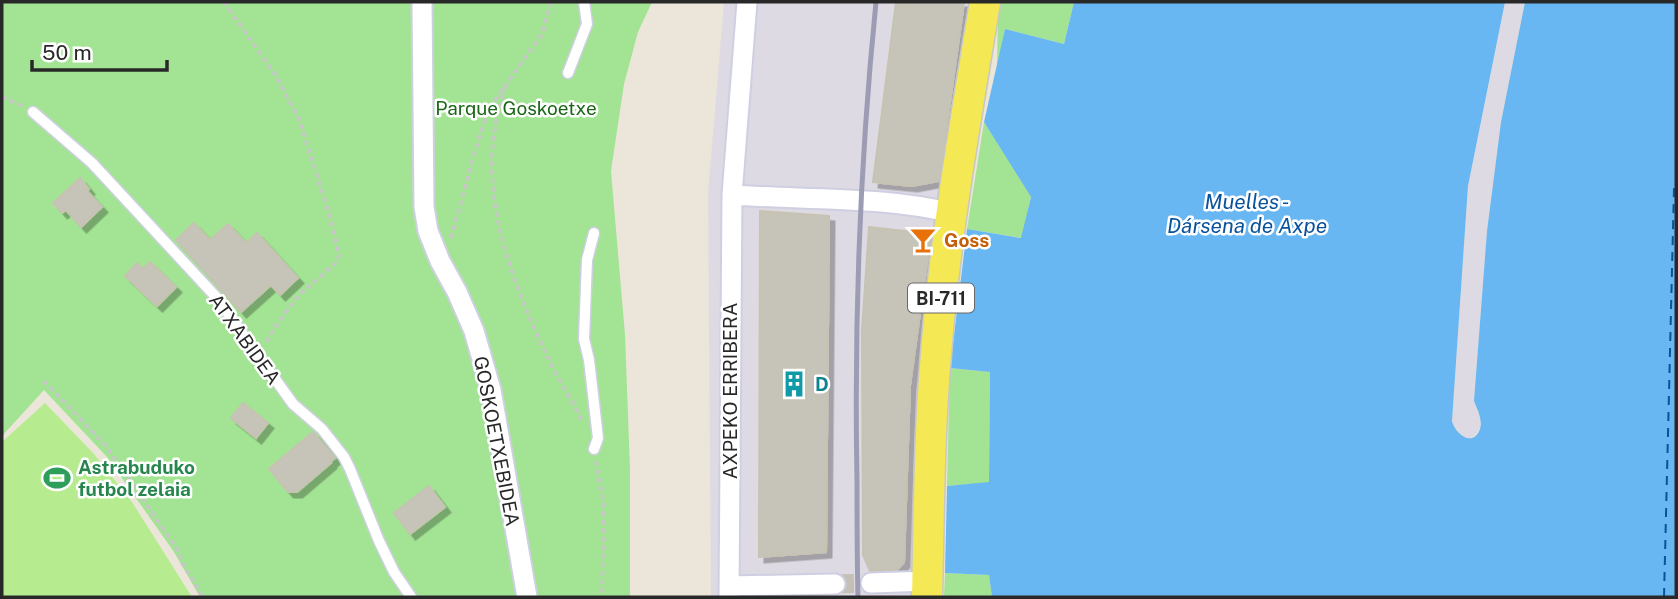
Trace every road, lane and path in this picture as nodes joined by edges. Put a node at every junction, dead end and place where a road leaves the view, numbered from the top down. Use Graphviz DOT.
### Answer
graph roads {
  1 [pos="224,2"];
  2 [pos="422,2"];
  3 [pos="551,2"];
  4 [pos="584,2"];
  5 [pos="747,2"];
  6 [pos="985,2"];
  7 [pos="568,73"];
  8 [pos="505,86"];
  9 [pos="2,96"];
  10 [pos="33,112"];
  11 [pos="732,195"];
  12 [pos="952,213"];
  13 [pos="594,233"];
  14 [pos="440,261"];
  15 [pos="259,355"];
  16 [pos="44,381"];
  17 [pos="594,450"];
  18 [pos="871,583"];
  19 [pos="835,584"];
  20 [pos="927,589"];
  21 [pos="729,592"];
  22 [pos="203,597"];
  23 [pos="411,597"];
  24 [pos="527,597"];
  25 [pos="602,597"];
  1 -- 15 [label="path"];
  2 -- 14 [label="street, GOSKOETXEBIDEA"];
  3 -- 8 [label="path"];
  4 -- 7 [label="lane"];
  5 -- 11 [label="street, AXPEKO ERRIBERA"];
  6 -- 12 [label="main road, BI-711"];
  8 -- 14 [label="path"];
  8 -- 17 [label="path"];
  9 -- 10 [label="path"];
  10 -- 15 [label="lane, ATXABIDEA"];
  11 -- 12 [label="street"];
  11 -- 21 [label="street, AXPEKO ERRIBERA"];
  12 -- 20 [label="main road, BI-711"];
  13 -- 17 [label="lane"];
  14 -- 24 [label="street, GOSKOETXEBIDEA"];
  15 -- 23 [label="lane, ATXABIDEA"];
  16 -- 22 [label="path"];
  17 -- 25 [label="path"];
  18 -- 20 [label="street"];
  19 -- 21 [label="street, AXPEKO ERRIBERA"];
}
